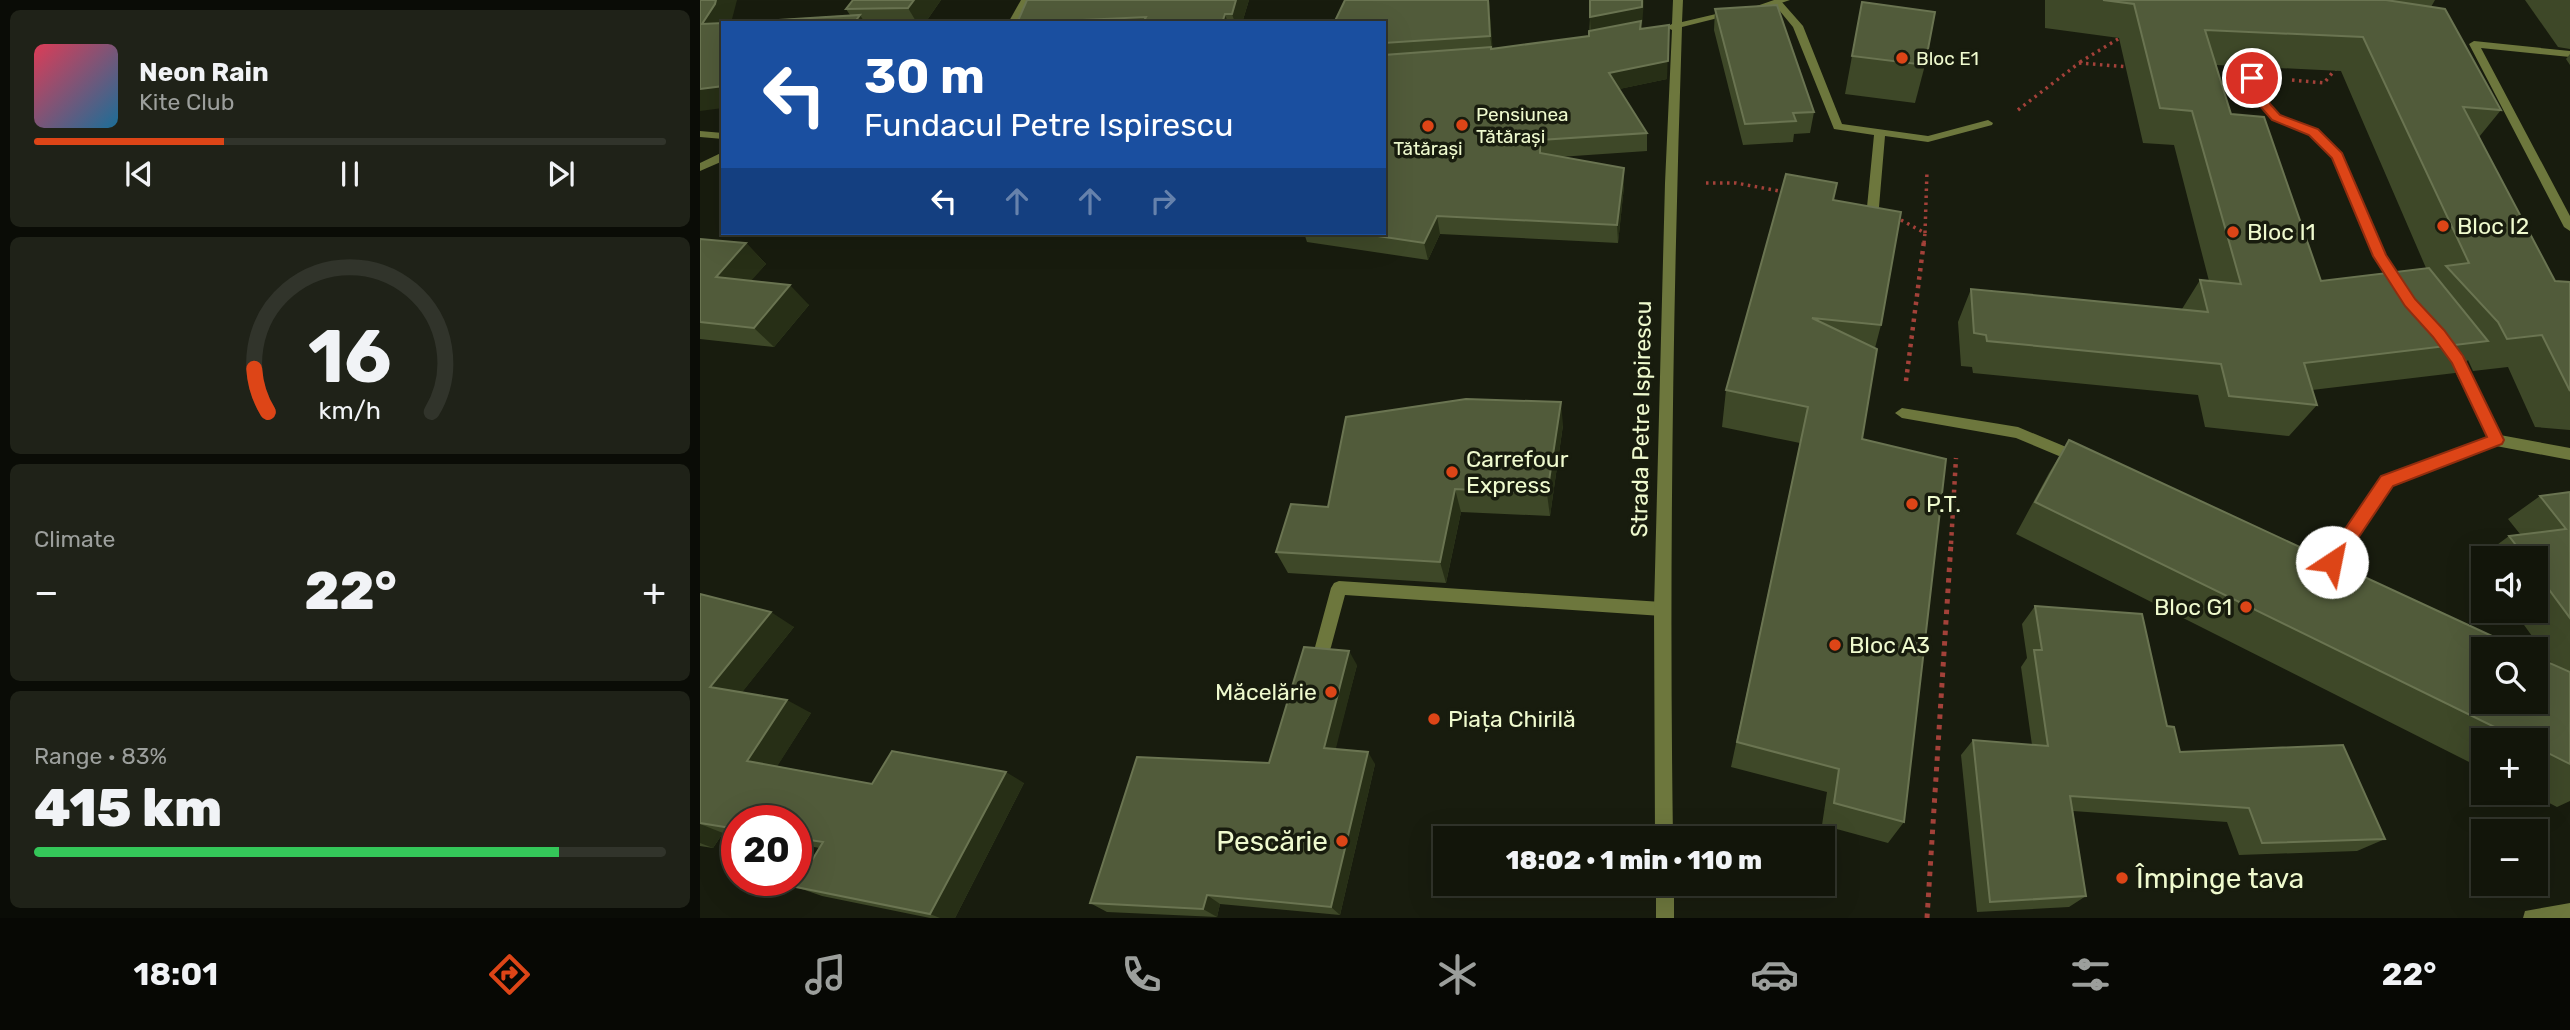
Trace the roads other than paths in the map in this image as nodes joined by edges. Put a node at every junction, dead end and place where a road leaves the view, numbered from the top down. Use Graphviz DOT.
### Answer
graph roads {
  1 [pos="1026,0"];
  2 [pos="1678,0"];
  3 [pos="1782,2"];
  4 [pos="1014,21"];
  5 [pos="1678,25"];
  6 [pos="1658,29"];
  7 [pos="2461,42"];
  8 [pos="2474,44"];
  9 [pos="2570,54"];
  10 [pos="2252,78"];
  11 [pos="1989,123"];
  12 [pos="1880,132"];
  13 [pos="700,134"];
  14 [pos="721,136"];
  15 [pos="721,157"];
  16 [pos="700,167"];
  17 [pos="1873,207"];
  18 [pos="2570,228"];
  19 [pos="2410,303"];
  20 [pos="2445,342"];
  21 [pos="1902,413"];
  22 [pos="2496,440"];
  23 [pos="2570,454"];
  24 [pos="2093,464"];
  25 [pos="2307,552"];
  26 [pos="1662,609"];
  27 [pos="1323,647"];
  28 [pos="1664,826"];
  29 [pos="1665,896"];
  30 [pos="2570,912"];
  31 [pos="1665,918"];
  32 [pos="2532,918"];
  1 -- 4 [label="street"];
  2 -- 5 [label="street, Strada Petre Ispirescu"];
  3 -- 5 [label="street"];
  3 -- 12 [label="street"];
  5 -- 6 [label="street"];
  5 -- 26 [label="street, Strada Petre Ispirescu"];
  7 -- 8 [label="street"];
  8 -- 9 [label="street"];
  8 -- 18 [label="street"];
  10 -- 19 [label="street"];
  11 -- 12 [label="street"];
  12 -- 17 [label="street"];
  13 -- 14 [label="street"];
  15 -- 16 [label="street"];
  20 -- 22 [label="street"];
  21 -- 24 [label="street"];
  22 -- 23 [label="street"];
  22 -- 25 [label="street"];
  26 -- 27 [label="street"];
  26 -- 28 [label="street, Strada Petre Ispirescu"];
  29 -- 31 [label="street"];
  30 -- 32 [label="street"];
}
